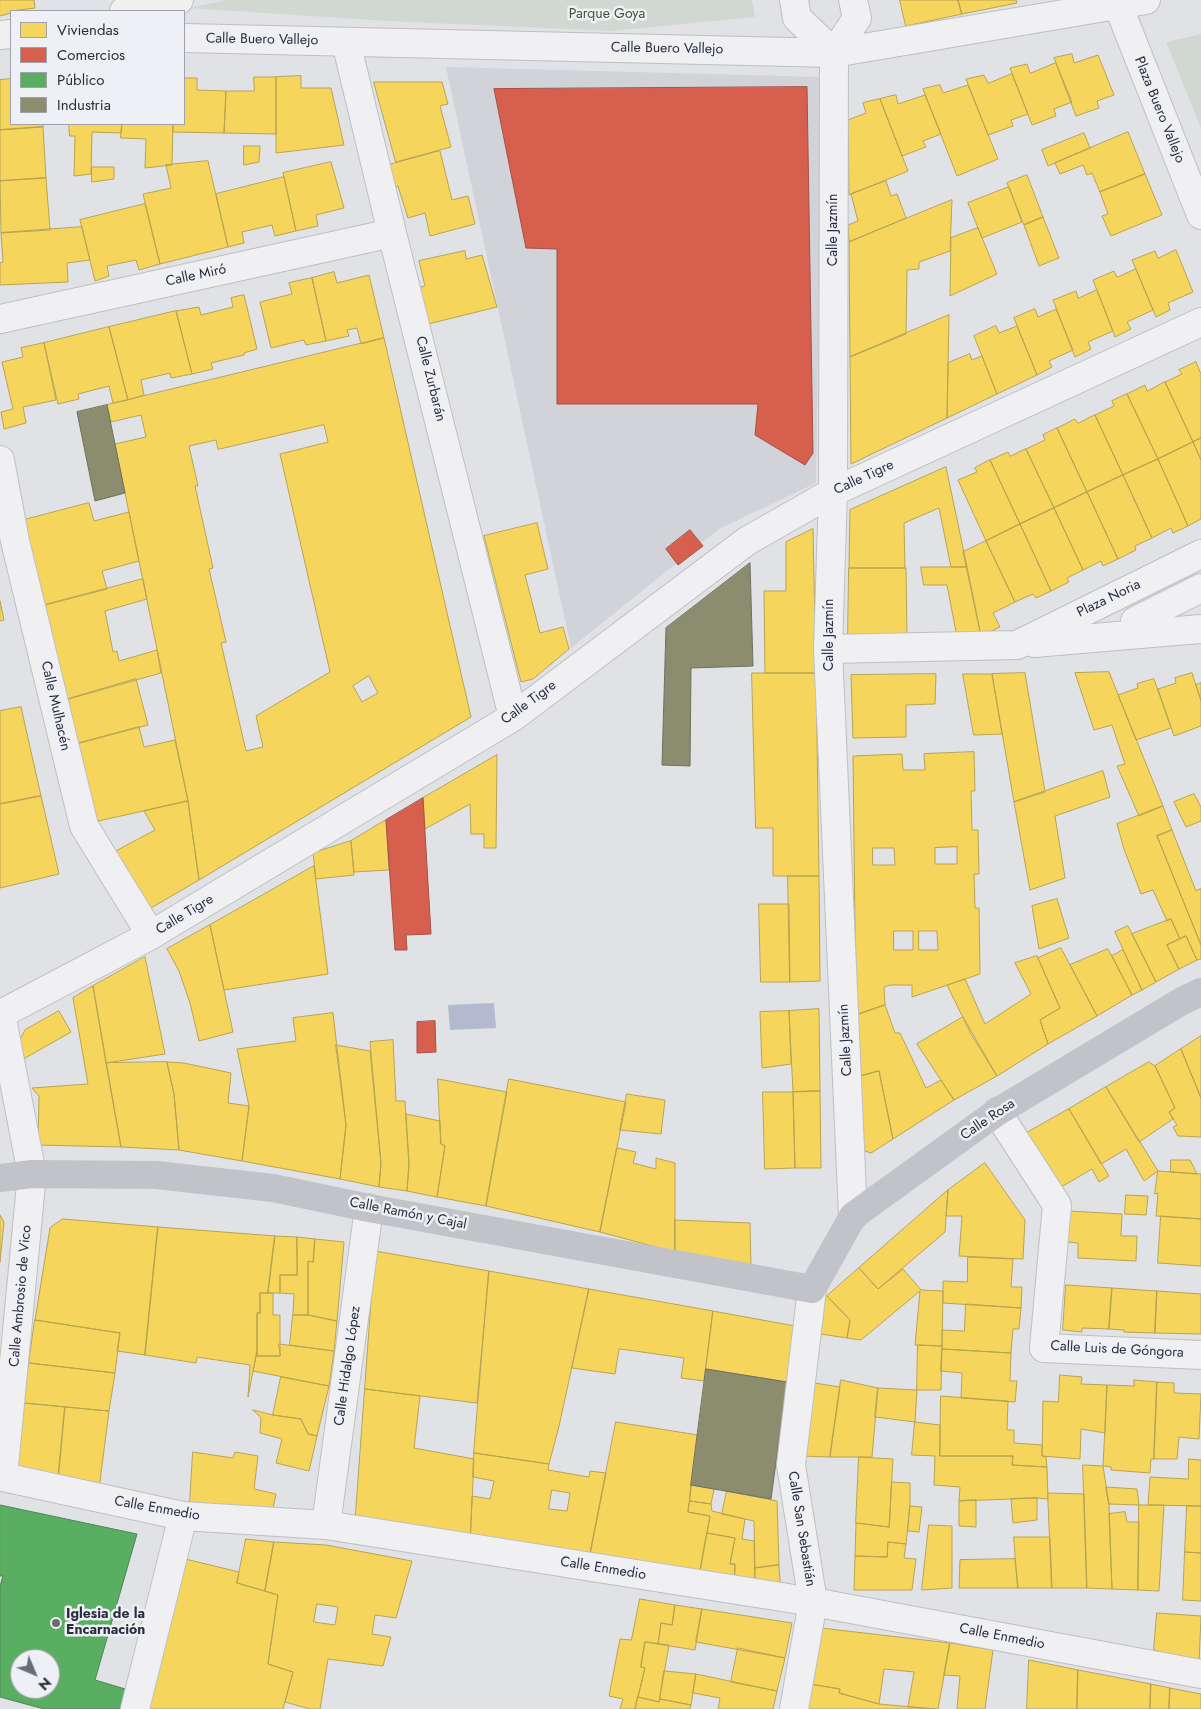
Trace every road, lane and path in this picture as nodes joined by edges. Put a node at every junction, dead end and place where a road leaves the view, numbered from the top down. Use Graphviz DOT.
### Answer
graph roads {
  1 [pos="179,0"];
  2 [pos="794,0"];
  3 [pos="853,0"];
  4 [pos="1146,0"];
  5 [pos="1118,5"];
  6 [pos="129,10"];
  7 [pos="185,38"];
  8 [pos="346,42"];
  9 [pos="834,53"];
  10 [pos="1201,215"];
  11 [pos="392,233"];
  12 [pos="0,319"];
  13 [pos="1201,322"];
  14 [pos="0,460"];
  15 [pos="833,492"];
  16 [pos="1201,554"];
  17 [pos="1201,588"];
  18 [pos="1201,615"];
  19 [pos="1201,629"];
  20 [pos="1017,645"];
  21 [pos="828,649"];
  22 [pos="514,716"];
  23 [pos="151,935"];
  24 [pos="1201,992"];
  25 [pos="997,1112"];
  26 [pos="32,1174"];
  27 [pos="0,1178"];
  28 [pos="369,1208"];
  29 [pos="854,1216"];
  30 [pos="812,1289"];
  31 [pos="1201,1355"];
  32 [pos="4,1477"];
  33 [pos="183,1516"];
  34 [pos="326,1525"];
  35 [pos="813,1602"];
  36 [pos="1201,1674"];
  37 [pos="135,1709"];
  38 [pos="794,1709"];
  1 -- 6 [label="street"];
  2 -- 9 [label="street"];
  3 -- 9 [label="street"];
  4 -- 5 [label="street, Calle Buero Vallejo"];
  5 -- 9 [label="street, Calle Buero Vallejo"];
  5 -- 10 [label="street, Plaza Buero Vallejo"];
  7 -- 8 [label="street, Calle Buero Vallejo"];
  8 -- 9 [label="street, Calle Buero Vallejo"];
  8 -- 11 [label="street, Calle Zurbarán"];
  9 -- 15 [label="street, Calle Jazmín"];
  11 -- 12 [label="street, Calle Miró"];
  11 -- 22 [label="street, Calle Zurbarán"];
  13 -- 15 [label="street, Calle Tigre"];
  14 -- 23 [label="street, Calle Mulhacén"];
  15 -- 21 [label="street, Calle Jazmín"];
  15 -- 22 [label="street, Calle Tigre"];
  16 -- 20 [label="street, Plaza Noria"];
  17 -- 18 [label="street"];
  19 -- 20 [label="street, Plaza Noria"];
  20 -- 21 [label="street, Plaza Noria"];
  21 -- 29 [label="street, Calle Jazmín"];
  22 -- 23 [label="street, Calle Tigre"];
  23 -- 26 [label="street, Calle Tigre"];
  24 -- 25 [label="street, Calle Rosa"];
  25 -- 29 [label="street, Calle Rosa"];
  25 -- 31 [label="street, Calle Luis de Góngora"];
  26 -- 27 [label="street, Calle Ramón y Cajal"];
  26 -- 28 [label="street, Calle Ramón y Cajal"];
  26 -- 32 [label="street, Calle Ambrosio de Vico"];
  28 -- 30 [label="street, Calle Ramón y Cajal"];
  28 -- 34 [label="street, Calle Hidalgo López"];
  29 -- 30 [label="street, Calle Rosa"];
  30 -- 35 [label="street, Calle San Sebastián"];
  32 -- 33 [label="street, Calle Enmedio"];
  33 -- 34 [label="street, Calle Enmedio"];
  33 -- 37 [label="street"];
  34 -- 35 [label="street, Calle Enmedio"];
  35 -- 36 [label="street, Calle Enmedio"];
  35 -- 38 [label="street, Calle San Sebastián"];
}
